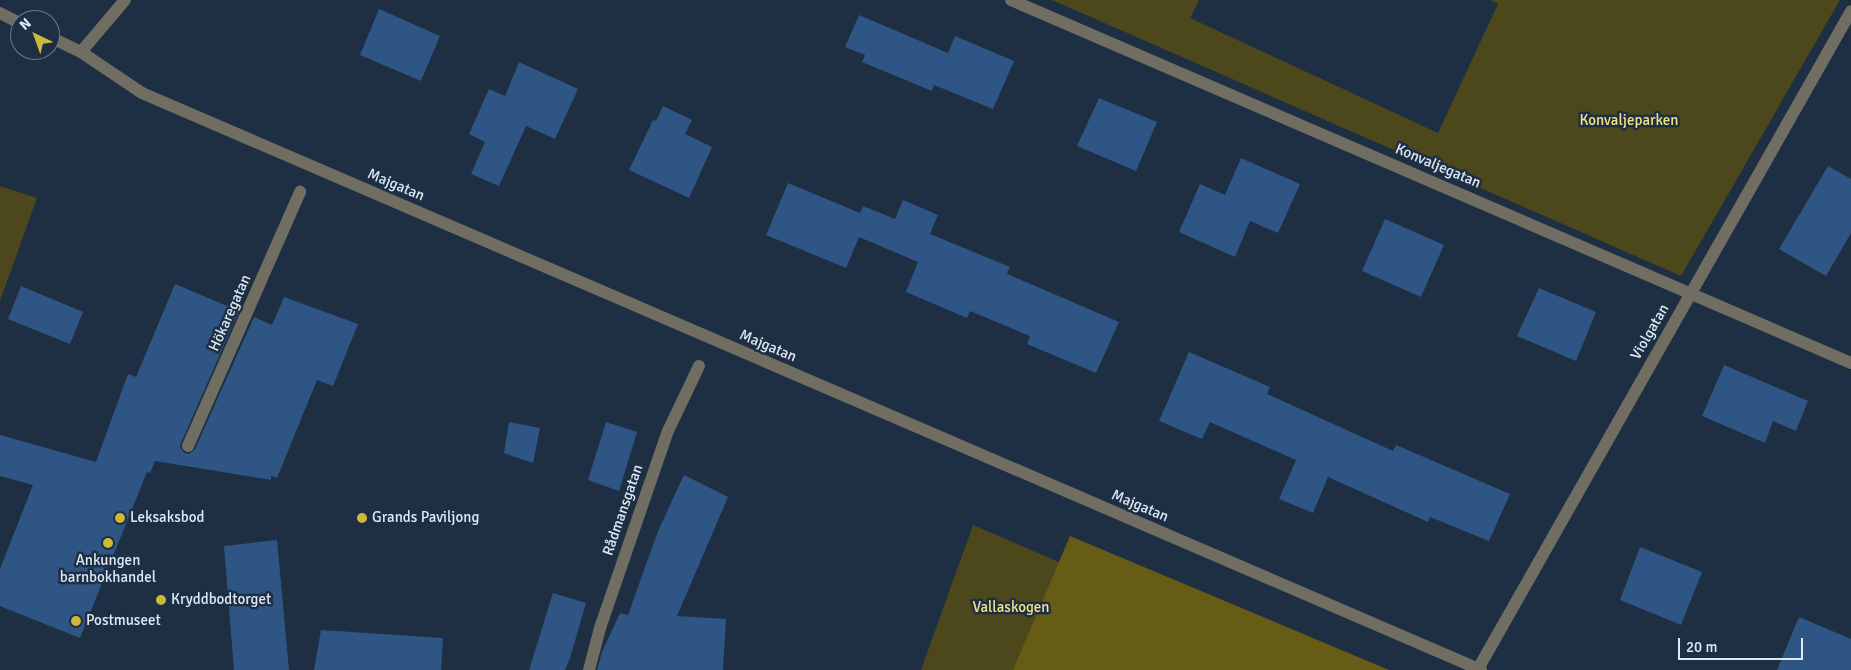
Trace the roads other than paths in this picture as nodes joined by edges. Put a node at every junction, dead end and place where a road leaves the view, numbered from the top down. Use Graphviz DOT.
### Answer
graph roads {
  1 [pos="125,0"];
  2 [pos="1011,0"];
  3 [pos="1851,11"];
  4 [pos="60,43"];
  5 [pos="81,52"];
  6 [pos="300,192"];
  7 [pos="1691,295"];
  8 [pos="1851,363"];
  9 [pos="700,366"];
  10 [pos="188,446"];
  11 [pos="1479,669"];
  12 [pos="589,670"];
  1 -- 5 [label="street"];
  2 -- 7 [label="street, Konvaljegatan"];
  3 -- 7 [label="street, Violgatan"];
  4 -- 5 [label="street, Majgatan"];
  5 -- 11 [label="street, Majgatan"];
  6 -- 10 [label="street, Hökaregatan"];
  7 -- 8 [label="street, Konvaljegatan"];
  7 -- 11 [label="street, Violgatan"];
  9 -- 12 [label="street, Rådmansgatan"];
}
